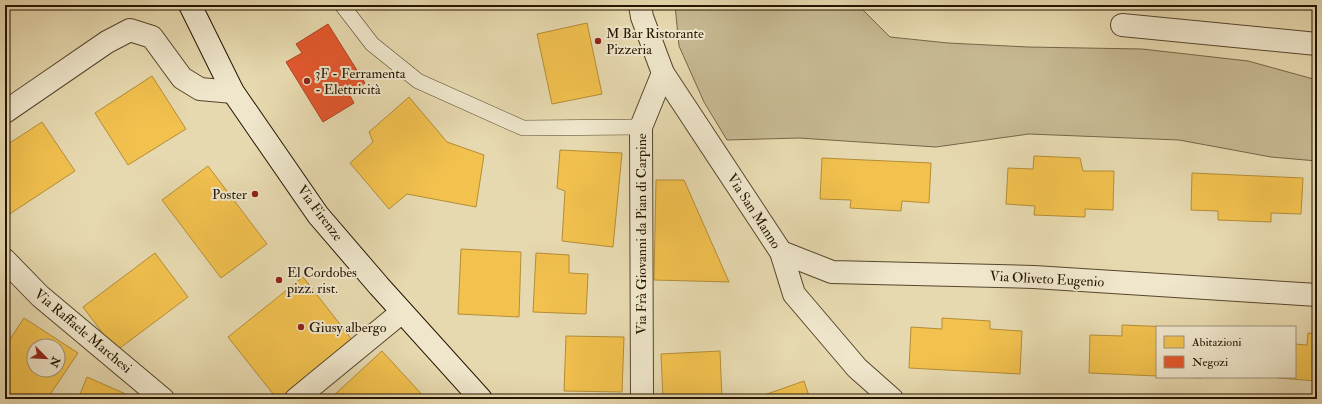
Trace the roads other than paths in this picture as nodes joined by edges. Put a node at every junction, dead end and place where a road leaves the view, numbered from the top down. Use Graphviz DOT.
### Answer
graph roads {
  1 [pos="190,5"];
  2 [pos="342,5"];
  3 [pos="640,5"];
  4 [pos="1122,25"];
  5 [pos="1317,44"];
  6 [pos="663,73"];
  7 [pos="233,92"];
  8 [pos="5,112"];
  9 [pos="641,127"];
  10 [pos="781,252"];
  11 [pos="5,260"];
  12 [pos="1317,295"];
  13 [pos="402,312"];
  14 [pos="163,399"];
  15 [pos="296,399"];
  16 [pos="481,399"];
  17 [pos="642,399"];
  18 [pos="892,399"];
  1 -- 7 [label="street, Via Firenze"];
  2 -- 9 [label="lane"];
  3 -- 6 [label="street"];
  4 -- 5 [label="street"];
  6 -- 9 [label="street, Via Frà Giovanni da Pian di Carpine"];
  6 -- 10 [label="street, Via San Manno"];
  7 -- 8 [label="street"];
  7 -- 13 [label="street, Via Firenze"];
  9 -- 17 [label="street, Via Frà Giovanni da Pian di Carpine"];
  10 -- 12 [label="street, Via Oliveto Eugenio"];
  10 -- 18 [label="street, Via San Manno"];
  11 -- 14 [label="street, Via Raffaele Marchesi"];
  13 -- 15 [label="street"];
  13 -- 16 [label="street, Via Firenze"];
}
